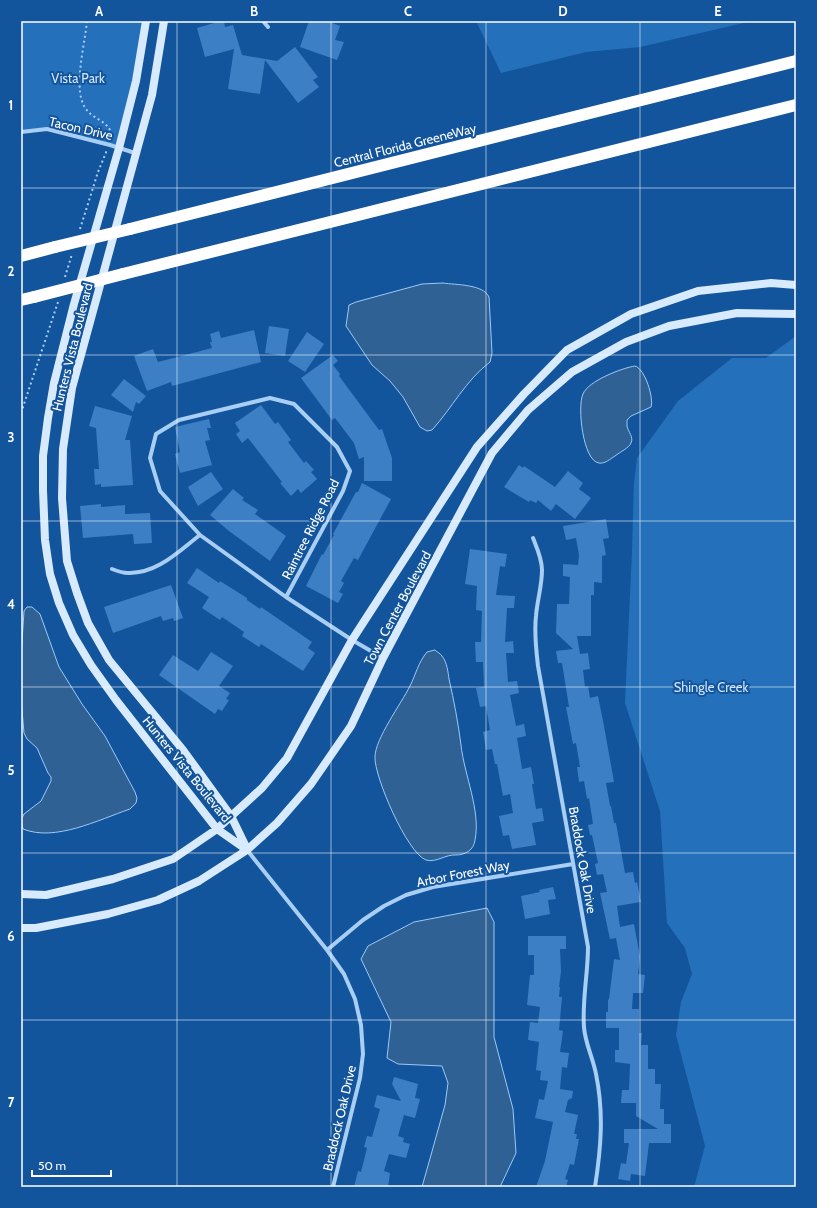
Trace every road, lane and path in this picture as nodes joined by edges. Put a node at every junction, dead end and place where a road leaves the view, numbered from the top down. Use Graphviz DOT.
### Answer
graph roads {
  1 [pos="87,21"];
  2 [pos="146,21"];
  3 [pos="164,21"];
  4 [pos="263,21"];
  5 [pos="268,27"];
  6 [pos="796,60"];
  7 [pos="796,105"];
  8 [pos="21,132"];
  9 [pos="110,144"];
  10 [pos="119,148"];
  11 [pos="136,153"];
  12 [pos="78,234"];
  13 [pos="73,249"];
  14 [pos="21,256"];
  15 [pos="65,280"];
  16 [pos="796,285"];
  17 [pos="21,300"];
  18 [pos="58,301"];
  19 [pos="796,314"];
  20 [pos="21,413"];
  21 [pos="200,535"];
  22 [pos="533,538"];
  23 [pos="112,569"];
  24 [pos="286,597"];
  25 [pos="352,640"];
  26 [pos="383,658"];
  27 [pos="231,816"];
  28 [pos="217,829"];
  29 [pos="247,850"];
  30 [pos="573,864"];
  31 [pos="21,894"];
  32 [pos="21,928"];
  33 [pos="327,950"];
  34 [pos="333,1187"];
  35 [pos="595,1187"];
  1 -- 9 [label="path"];
  2 -- 10 [label="street, Hunters Vista Boulevard"];
  3 -- 11 [label="street, Hunters Vista Boulevard"];
  4 -- 5 [label="street"];
  6 -- 14 [label="highway, Central Florida GreeneWay, bridge"];
  7 -- 17 [label="highway, bridge"];
  8 -- 9 [label="street, Tacon Drive"];
  9 -- 10 [label="street, Tacon Drive"];
  9 -- 12 [label="path"];
  10 -- 11 [label="street, Tacon Drive"];
  10 -- 28 [label="street, Hunters Vista Boulevard"];
  11 -- 27 [label="street, Hunters Vista Boulevard"];
  13 -- 15 [label="path"];
  16 -- 25 [label="street, Town Center Boulevard"];
  18 -- 20 [label="path"];
  19 -- 26 [label="street, Town Center Boulevard"];
  21 -- 23 [label="street"];
  21 -- 24 [label="street, Raintree Ridge Road"];
  21 -- 24 [label="street, Raintree Ridge Road"];
  22 -- 30 [label="street, Braddock Oak Drive"];
  24 -- 25 [label="street, Raintree Ridge Road"];
  25 -- 26 [label="street, Raintree Ridge Road"];
  25 -- 27 [label="street, Town Center Boulevard"];
  26 -- 29 [label="street, Town Center Boulevard"];
  27 -- 28 [label="street, Town Center Boulevard"];
  27 -- 29 [label="street, Hunters Vista Boulevard"];
  28 -- 29 [label="street, Hunters Vista Boulevard"];
  28 -- 31 [label="street, Town Center Boulevard"];
  29 -- 32 [label="street, Town Center Boulevard"];
  29 -- 33 [label="street, Braddock Oak Drive"];
  30 -- 33 [label="street, Arbor Forest Way"];
  30 -- 35 [label="street, Braddock Oak Drive"];
  33 -- 34 [label="street, Braddock Oak Drive"];
}
